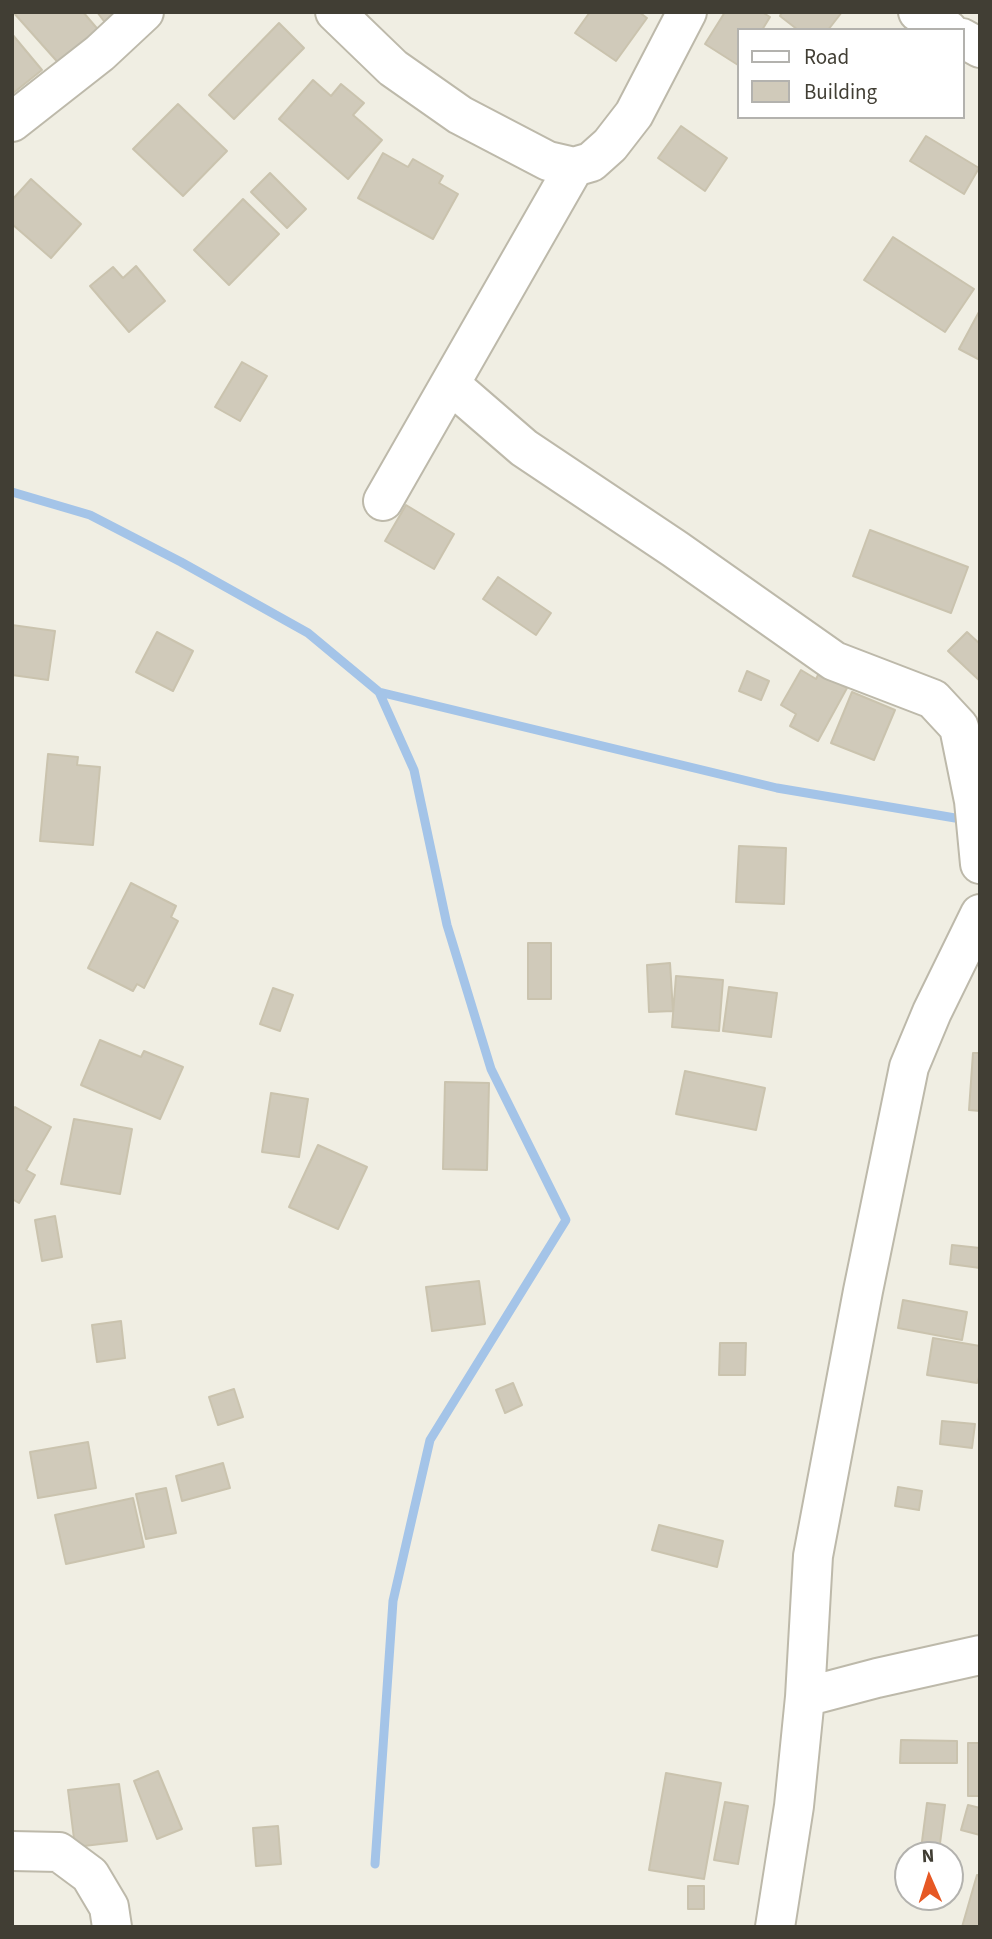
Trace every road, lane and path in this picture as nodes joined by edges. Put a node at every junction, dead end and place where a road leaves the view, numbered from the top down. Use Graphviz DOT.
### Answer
graph roads {
  1 [pos="144,12"];
  2 [pos="335,12"];
  3 [pos="687,12"];
  4 [pos="918,12"];
  5 [pos="945,28"];
  6 [pos="964,39"];
  7 [pos="980,48"];
  8 [pos="12,122"];
  9 [pos="574,167"];
  10 [pos="450,384"];
  11 [pos="383,501"];
  12 [pos="977,804"];
  13 [pos="980,864"];
  14 [pos="980,914"];
  15 [pos="980,1655"];
  16 [pos="805,1697"];
  17 [pos="12,1851"];
  18 [pos="112,1927"];
  19 [pos="775,1927"];
  1 -- 8 [label="street"];
  2 -- 9 [label="street"];
  3 -- 9 [label="street"];
  4 -- 5 [label="street"];
  6 -- 7 [label="street"];
  9 -- 10 [label="street"];
  10 -- 11 [label="street"];
  10 -- 12 [label="street"];
  12 -- 13 [label="street"];
  14 -- 16 [label="street"];
  15 -- 16 [label="street"];
  16 -- 19 [label="street"];
  17 -- 18 [label="street"];
}
